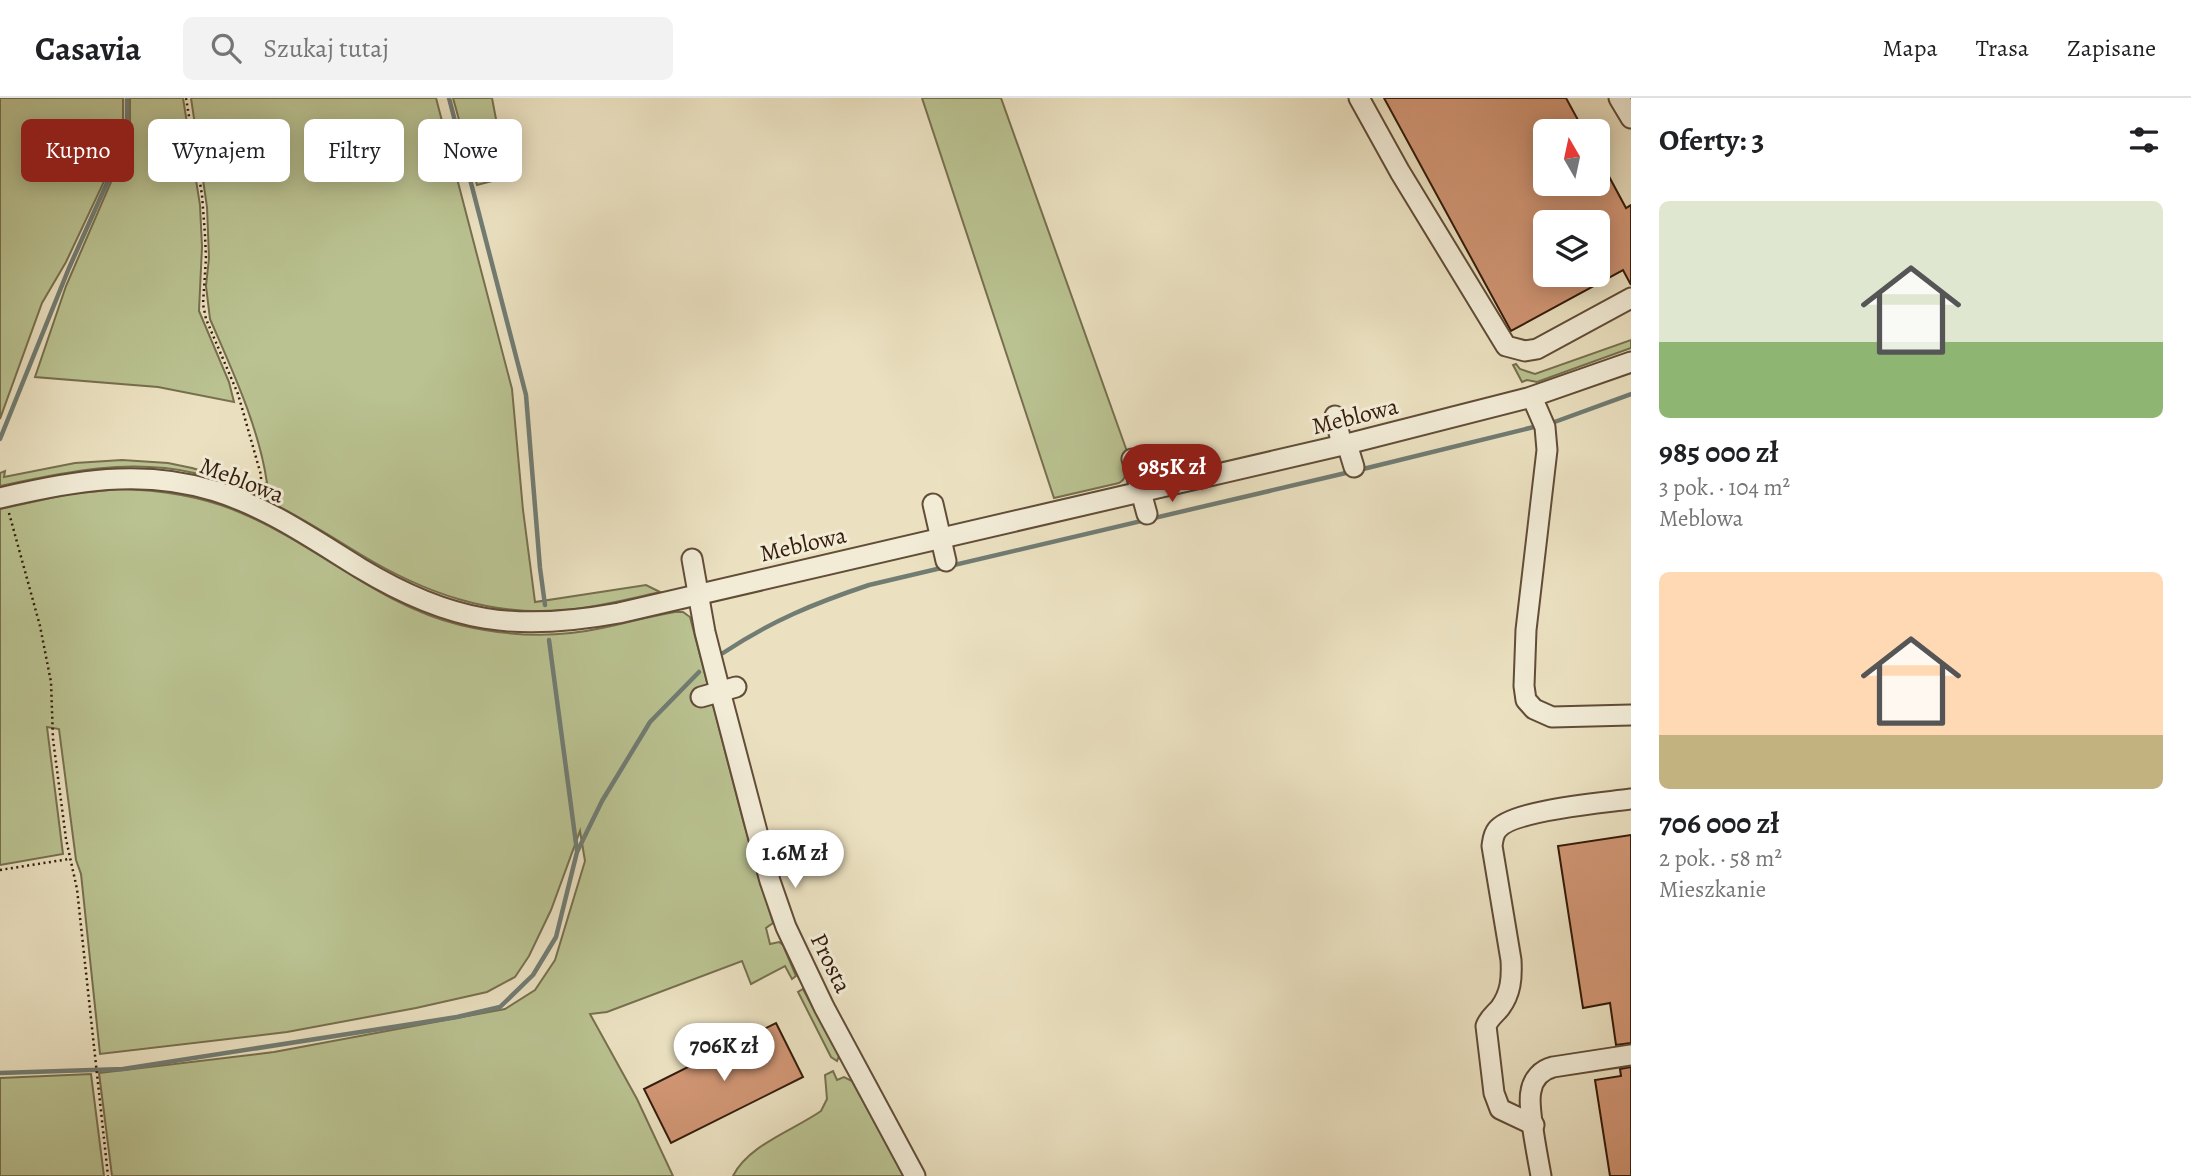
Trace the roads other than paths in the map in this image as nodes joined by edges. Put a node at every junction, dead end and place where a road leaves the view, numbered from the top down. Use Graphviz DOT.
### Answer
graph roads {
  1 [pos="1359,98"];
  2 [pos="1619,98"];
  3 [pos="1631,118"];
  4 [pos="1631,298"];
  5 [pos="1631,362"];
  6 [pos="1532,397"];
  7 [pos="1335,416"];
  8 [pos="1344,444"];
  9 [pos="1132,459"];
  10 [pos="1354,467"];
  11 [pos="1141,490"];
  12 [pos="3,497"];
  13 [pos="933,504"];
  14 [pos="1147,514"];
  15 [pos="940,537"];
  16 [pos="692,559"];
  17 [pos="946,561"];
  18 [pos="697,594"];
  19 [pos="1631,715"];
  20 [pos="1631,799"];
  21 [pos="1631,1055"];
  22 [pos="1534,1125"];
  23 [pos="915,1176"];
  24 [pos="1541,1176"];
  1 -- 4 [label="street"];
  2 -- 3 [label="street"];
  5 -- 6 [label="street, Meblowa"];
  6 -- 8 [label="street, Meblowa"];
  6 -- 19 [label="street"];
  7 -- 8 [label="street"];
  8 -- 10 [label="street"];
  8 -- 11 [label="street, Meblowa"];
  9 -- 11 [label="street"];
  11 -- 14 [label="street"];
  11 -- 15 [label="street, Meblowa"];
  12 -- 18 [label="street, Meblowa"];
  13 -- 15 [label="street"];
  15 -- 17 [label="street"];
  15 -- 18 [label="street, Meblowa"];
  16 -- 18 [label="street, Prosta"];
  18 -- 23 [label="street, Prosta"];
  20 -- 22 [label="street"];
  21 -- 22 [label="street"];
  22 -- 24 [label="street"];
}
